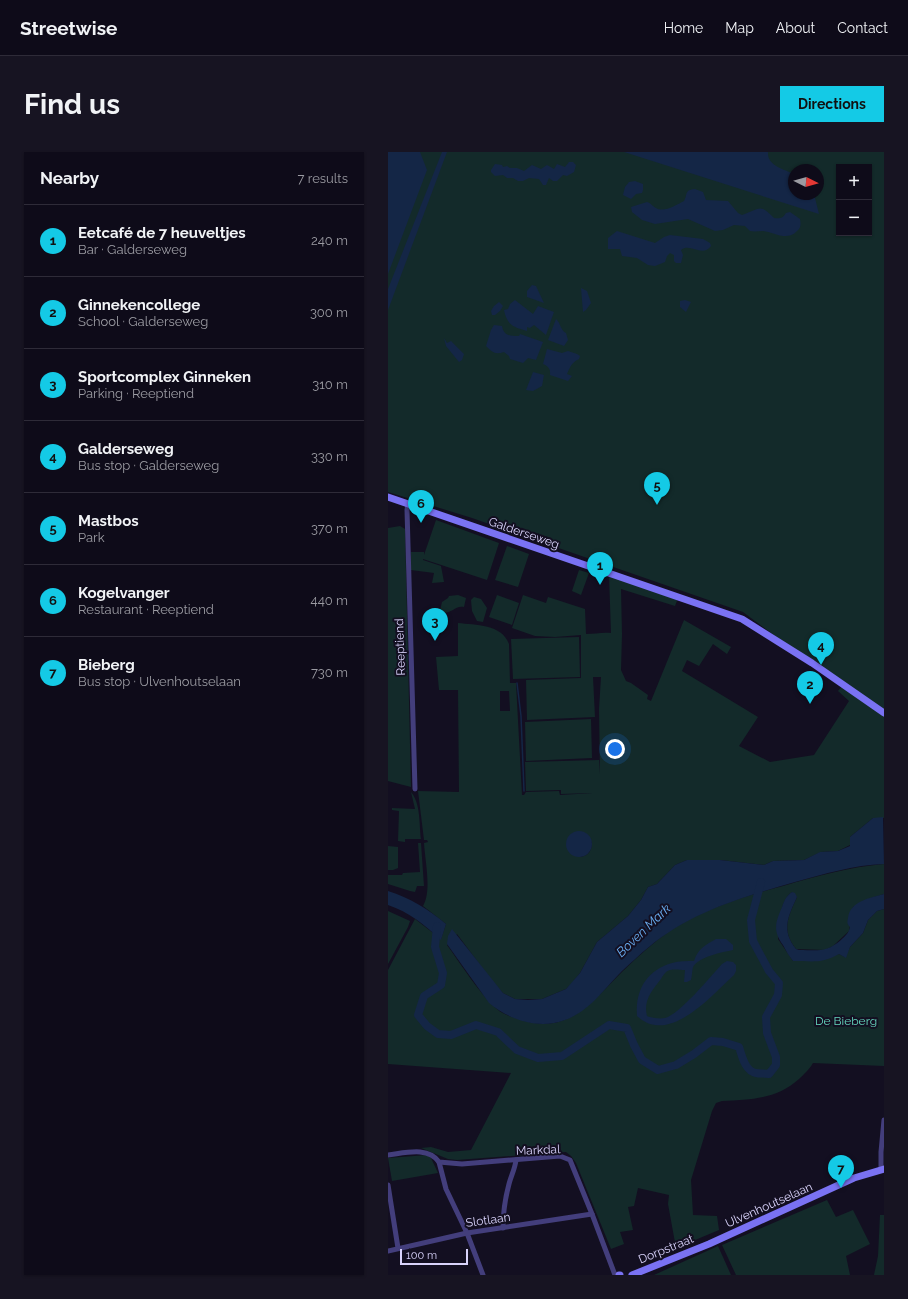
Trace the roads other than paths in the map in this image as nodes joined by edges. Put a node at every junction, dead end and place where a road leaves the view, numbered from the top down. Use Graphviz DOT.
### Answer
graph roads {
  1 [pos="388,497"];
  2 [pos="408,504"];
  3 [pos="884,712"];
  4 [pos="415,789"];
  5 [pos="884,1120"];
  6 [pos="388,1155"];
  7 [pos="516,1160"];
  8 [pos="439,1162"];
  9 [pos="882,1169"];
  10 [pos="388,1185"];
  11 [pos="592,1214"];
  12 [pos="503,1228"];
  13 [pos="467,1233"];
  14 [pos="708,1244"];
  15 [pos="398,1248"];
  16 [pos="388,1251"];
  17 [pos="483,1275"];
  18 [pos="615,1275"];
  19 [pos="632,1275"];
  1 -- 2 [label="street, Galderseweg"];
  2 -- 3 [label="street, Galderseweg"];
  2 -- 4 [label="street, Reeptiend"];
  5 -- 9 [label="street"];
  6 -- 8 [label="street, Markdal"];
  7 -- 8 [label="street, Markdal"];
  7 -- 11 [label="street, Markdal"];
  7 -- 12 [label="street"];
  8 -- 13 [label="street"];
  9 -- 14 [label="street, Ulvenhoutselaan"];
  10 -- 15 [label="street"];
  11 -- 12 [label="street, Slotlaan"];
  11 -- 18 [label="street, Markdal"];
  12 -- 13 [label="street, Slotlaan"];
  13 -- 15 [label="street, Slotlaan"];
  13 -- 17 [label="street"];
  14 -- 19 [label="street, Dorpstraat"];
  15 -- 16 [label="street, Slotlaan"];
}
